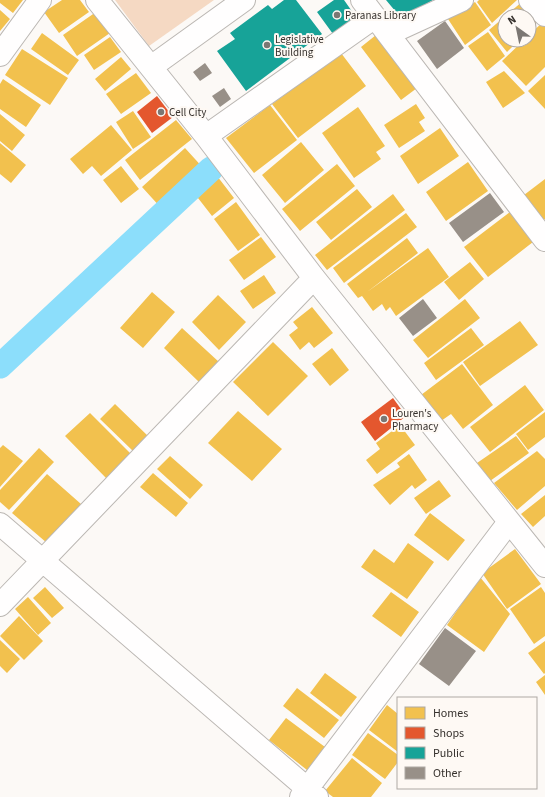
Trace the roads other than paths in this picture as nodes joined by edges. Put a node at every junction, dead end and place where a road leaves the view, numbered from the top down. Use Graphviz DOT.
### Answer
graph roads {
  1 [pos="40,0"];
  2 [pos="98,0"];
  3 [pos="244,0"];
  4 [pos="362,0"];
  5 [pos="462,0"];
  6 [pos="530,0"];
  7 [pos="545,15"];
  8 [pos="375,17"];
  9 [pos="388,34"];
  10 [pos="0,55"];
  11 [pos="151,67"];
  12 [pos="206,136"];
  13 [pos="545,240"];
  14 [pos="314,278"];
  15 [pos="509,522"];
  16 [pos="0,524"];
  17 [pos="42,561"];
  18 [pos="545,566"];
  19 [pos="0,605"];
  20 [pos="308,794"];
  1 -- 10 [label="street"];
  2 -- 11 [label="street"];
  3 -- 11 [label="street"];
  4 -- 8 [label="street"];
  5 -- 9 [label="street"];
  6 -- 7 [label="street"];
  8 -- 9 [label="street"];
  8 -- 12 [label="street"];
  9 -- 13 [label="street"];
  11 -- 12 [label="street"];
  12 -- 14 [label="street"];
  14 -- 15 [label="street"];
  14 -- 17 [label="street"];
  15 -- 18 [label="street"];
  15 -- 20 [label="street"];
  16 -- 17 [label="street"];
  17 -- 19 [label="street"];
  17 -- 20 [label="street"];
}
